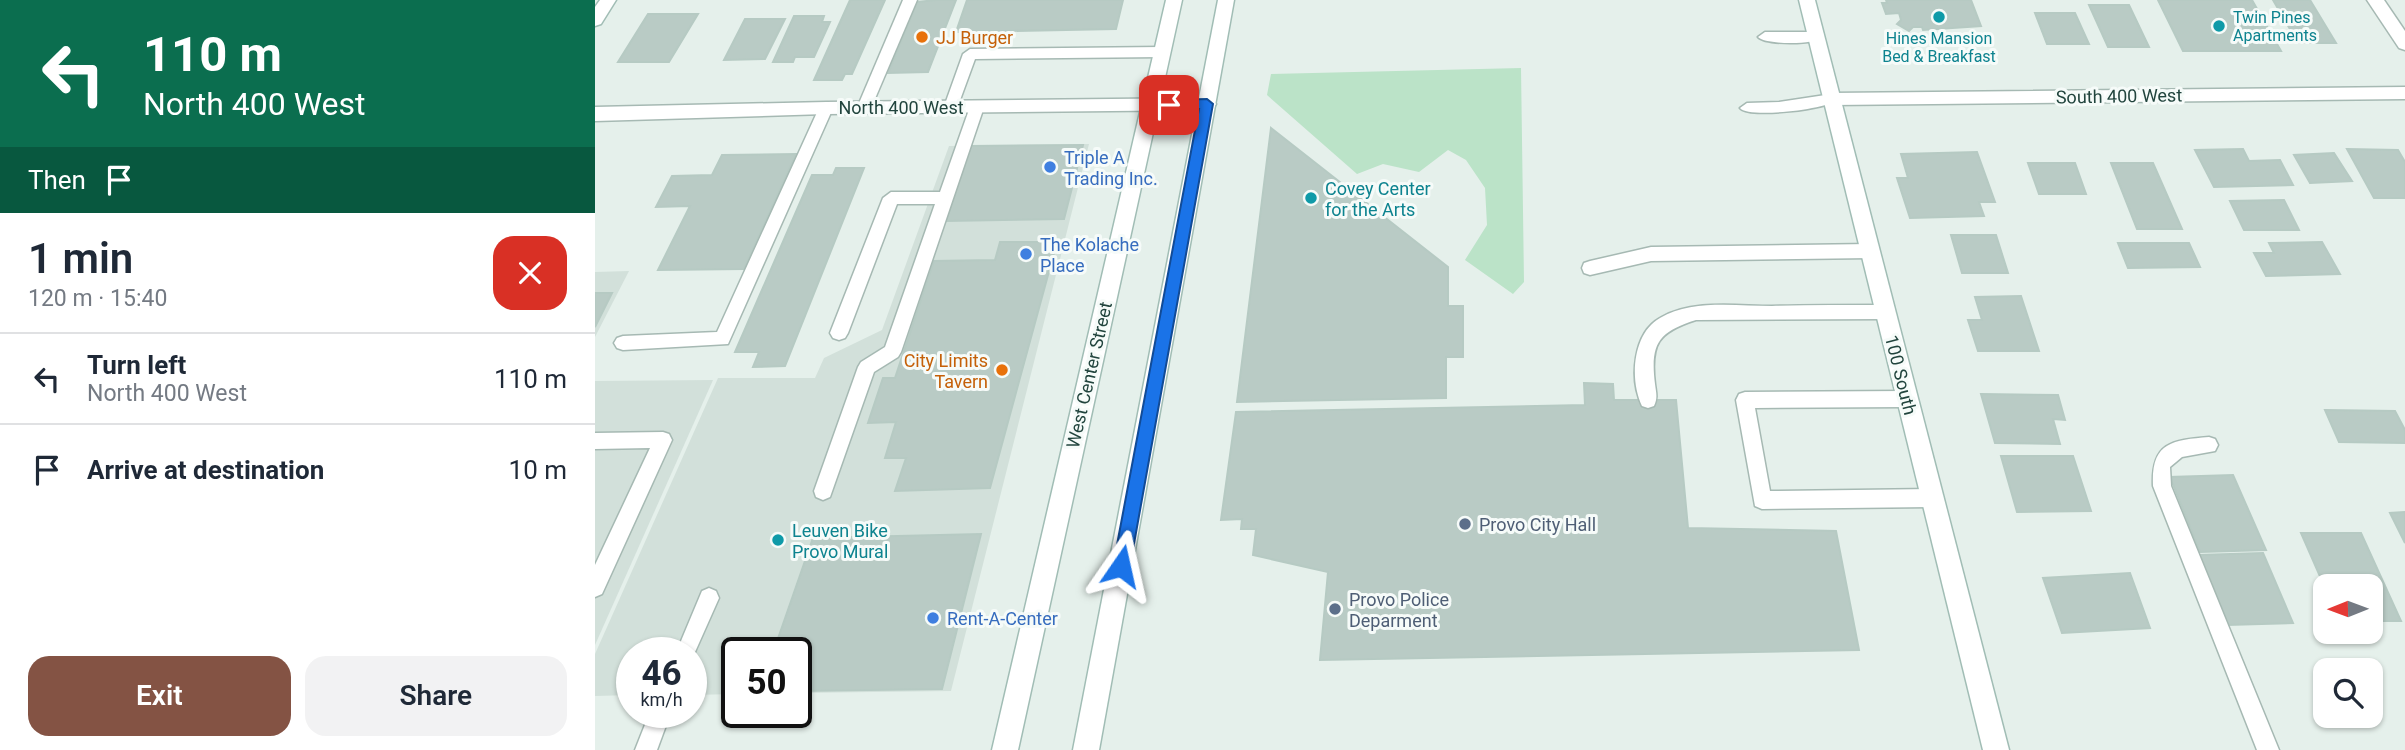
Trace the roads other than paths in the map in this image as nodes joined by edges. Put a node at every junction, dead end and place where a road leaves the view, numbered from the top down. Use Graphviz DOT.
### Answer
graph roads {
  1 [pos="608,0"];
  2 [pos="910,0"];
  3 [pos="1174,0"];
  4 [pos="1226,0"];
  5 [pos="1807,0"];
  6 [pos="2375,0"];
  7 [pos="595,20"];
  8 [pos="1765,37"];
  9 [pos="1816,37"];
  10 [pos="2405,44"];
  11 [pos="1162,52"];
  12 [pos="2405,93"];
  13 [pos="1832,99"];
  14 [pos="1207,104"];
  15 [pos="1150,105"];
  16 [pos="864,107"];
  17 [pos="951,107"];
  18 [pos="977,107"];
  19 [pos="826,108"];
  20 [pos="1747,108"];
  21 [pos="595,114"];
  22 [pos="945,198"];
  23 [pos="1871,251"];
  24 [pos="1590,268"];
  25 [pos="1885,312"];
  26 [pos="839,333"];
  27 [pos="623,342"];
  28 [pos="1906,399"];
  29 [pos="1648,400"];
  30 [pos="595,441"];
  31 [pos="2209,445"];
  32 [pos="823,491"];
  33 [pos="1931,498"];
  34 [pos="595,587"];
  35 [pos="709,598"];
  36 [pos="693,637"];
  37 [pos="655,728"];
  38 [pos="646,750"];
  39 [pos="1005,750"];
  40 [pos="1086,750"];
  41 [pos="1996,750"];
  42 [pos="2268,750"];
  1 -- 7 [label="street"];
  2 -- 16 [label="lane"];
  3 -- 11 [label="street, West Center Street"];
  4 -- 14 [label="street"];
  5 -- 9 [label="street, 100 South"];
  6 -- 10 [label="street"];
  8 -- 9 [label="lane"];
  9 -- 13 [label="street, 100 South"];
  11 -- 15 [label="street, West Center Street"];
  11 -- 17 [label="lane"];
  12 -- 13 [label="street, South 400 West"];
  13 -- 20 [label="lane"];
  13 -- 23 [label="street, 100 South"];
  14 -- 15 [label="street, North 400 West"];
  14 -- 40 [label="street"];
  15 -- 18 [label="street, North 400 West"];
  15 -- 39 [label="street, West Center Street"];
  16 -- 17 [label="street, North 400 West"];
  16 -- 19 [label="street, North 400 West"];
  17 -- 18 [label="street, North 400 West"];
  18 -- 22 [label="lane"];
  19 -- 21 [label="street, North 400 West"];
  19 -- 27 [label="lane"];
  22 -- 26 [label="lane"];
  22 -- 32 [label="lane"];
  23 -- 24 [label="lane"];
  23 -- 25 [label="street, 100 South"];
  25 -- 28 [label="street, 100 South"];
  25 -- 29 [label="lane"];
  28 -- 33 [label="street, 100 South"];
  28 -- 33 [label="lane"];
  30 -- 34 [label="lane"];
  31 -- 42 [label="lane"];
  33 -- 41 [label="street, 100 South"];
  35 -- 36 [label="lane"];
  37 -- 38 [label="lane"];
}
